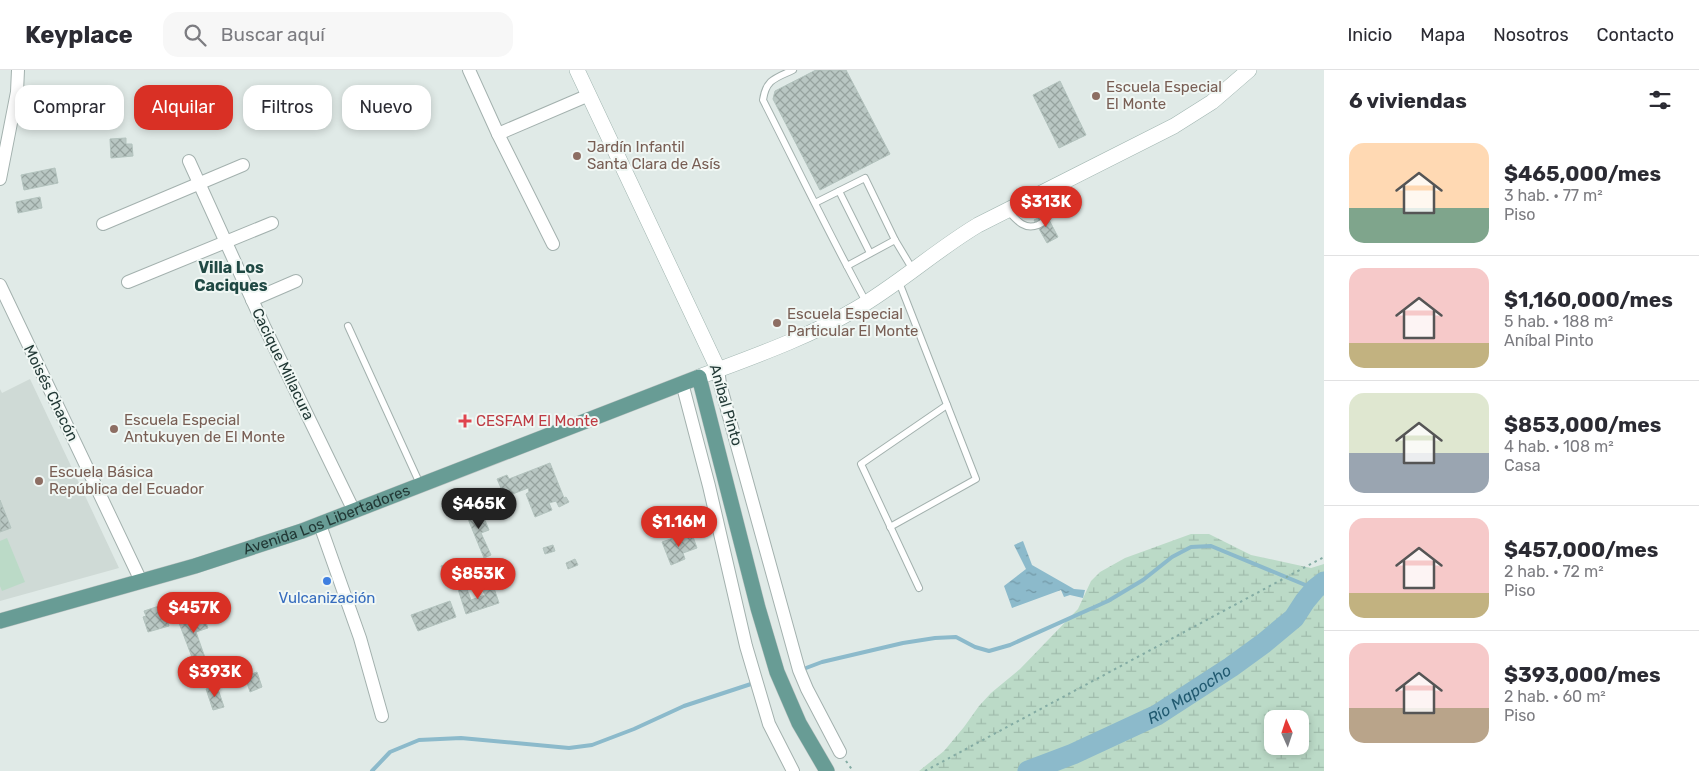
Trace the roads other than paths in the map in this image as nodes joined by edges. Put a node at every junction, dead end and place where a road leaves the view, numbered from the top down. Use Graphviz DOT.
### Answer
graph roads {
  1 [pos="18,70"];
  2 [pos="469,70"];
  3 [pos="577,70"];
  4 [pos="793,70"];
  5 [pos="1249,70"];
  6 [pos="589,95"];
  7 [pos="498,134"];
  8 [pos="189,161"];
  9 [pos="244,165"];
  10 [pos="0,179"];
  11 [pos="199,184"];
  12 [pos="1050,188"];
  13 [pos="839,191"];
  14 [pos="815,203"];
  15 [pos="1006,210"];
  16 [pos="272,222"];
  17 [pos="103,224"];
  18 [pos="894,240"];
  19 [pos="225,242"];
  20 [pos="553,244"];
  21 [pos="870,253"];
  22 [pos="847,266"];
  23 [pos="913,270"];
  24 [pos="296,280"];
  25 [pos="898,280"];
  26 [pos="128,282"];
  27 [pos="0,285"];
  28 [pos="252,300"];
  29 [pos="866,303"];
  30 [pos="348,326"];
  31 [pos="718,369"];
  32 [pos="682,383"];
  33 [pos="701,384"];
  34 [pos="947,404"];
  35 [pos="691,418"];
  36 [pos="420,486"];
  37 [pos="354,511"];
  38 [pos="320,524"];
  39 [pos="890,527"];
  40 [pos="141,581"];
  41 [pos="919,588"];
  42 [pos="0,621"];
  43 [pos="382,716"];
  44 [pos="840,752"];
  45 [pos="793,771"];
  46 [pos="827,771"];
  1 -- 10 [label="street"];
  2 -- 7 [label="street"];
  3 -- 6 [label="main road, Aníbal Pinto"];
  4 -- 14 [label="lane"];
  5 -- 12 [label="main road, Avenida Los Libertadores"];
  6 -- 7 [label="street"];
  6 -- 31 [label="main road, Aníbal Pinto"];
  7 -- 20 [label="street"];
  8 -- 11 [label="street, Cacique Millacura"];
  9 -- 11 [label="street"];
  11 -- 17 [label="street"];
  11 -- 19 [label="street, Cacique Millacura"];
  12 -- 15 [label="main road, Avenida Los Libertadores"];
  12 -- 15 [label="lane"];
  13 -- 14 [label="lane"];
  13 -- 18 [label="lane"];
  13 -- 21 [label="lane"];
  14 -- 22 [label="lane"];
  15 -- 23 [label="main road, Avenida Los Libertadores"];
  16 -- 19 [label="street"];
  18 -- 21 [label="lane"];
  18 -- 23 [label="lane"];
  19 -- 26 [label="street"];
  19 -- 28 [label="street, Cacique Millacura"];
  21 -- 22 [label="lane"];
  22 -- 29 [label="lane"];
  23 -- 25 [label="main road, Avenida Los Libertadores"];
  24 -- 28 [label="street"];
  25 -- 29 [label="main road, Avenida Los Libertadores"];
  25 -- 34 [label="lane"];
  27 -- 40 [label="street, Moisés Chacón"];
  28 -- 37 [label="street, Cacique Millacura"];
  29 -- 31 [label="main road, Avenida Los Libertadores"];
  30 -- 36 [label="lane"];
  31 -- 33 [label="main road, Avenida Los Libertadores"];
  31 -- 44 [label="street, Aníbal Pinto"];
  32 -- 33 [label="main road, Avenida Los Libertadores"];
  32 -- 35 [label="street"];
  32 -- 36 [label="main road, Avenida Los Libertadores"];
  33 -- 35 [label="street, Aníbal Pinto"];
  33 -- 46 [label="main road, Aníbal Pinto"];
  34 -- 39 [label="lane"];
  34 -- 39 [label="lane"];
  35 -- 45 [label="street"];
  36 -- 37 [label="main road, Avenida Los Libertadores"];
  37 -- 38 [label="main road, Avenida Los Libertadores"];
  38 -- 40 [label="main road, Avenida Los Libertadores"];
  38 -- 43 [label="street"];
  39 -- 41 [label="lane"];
  40 -- 42 [label="main road, Avenida Los Libertadores"];
}
